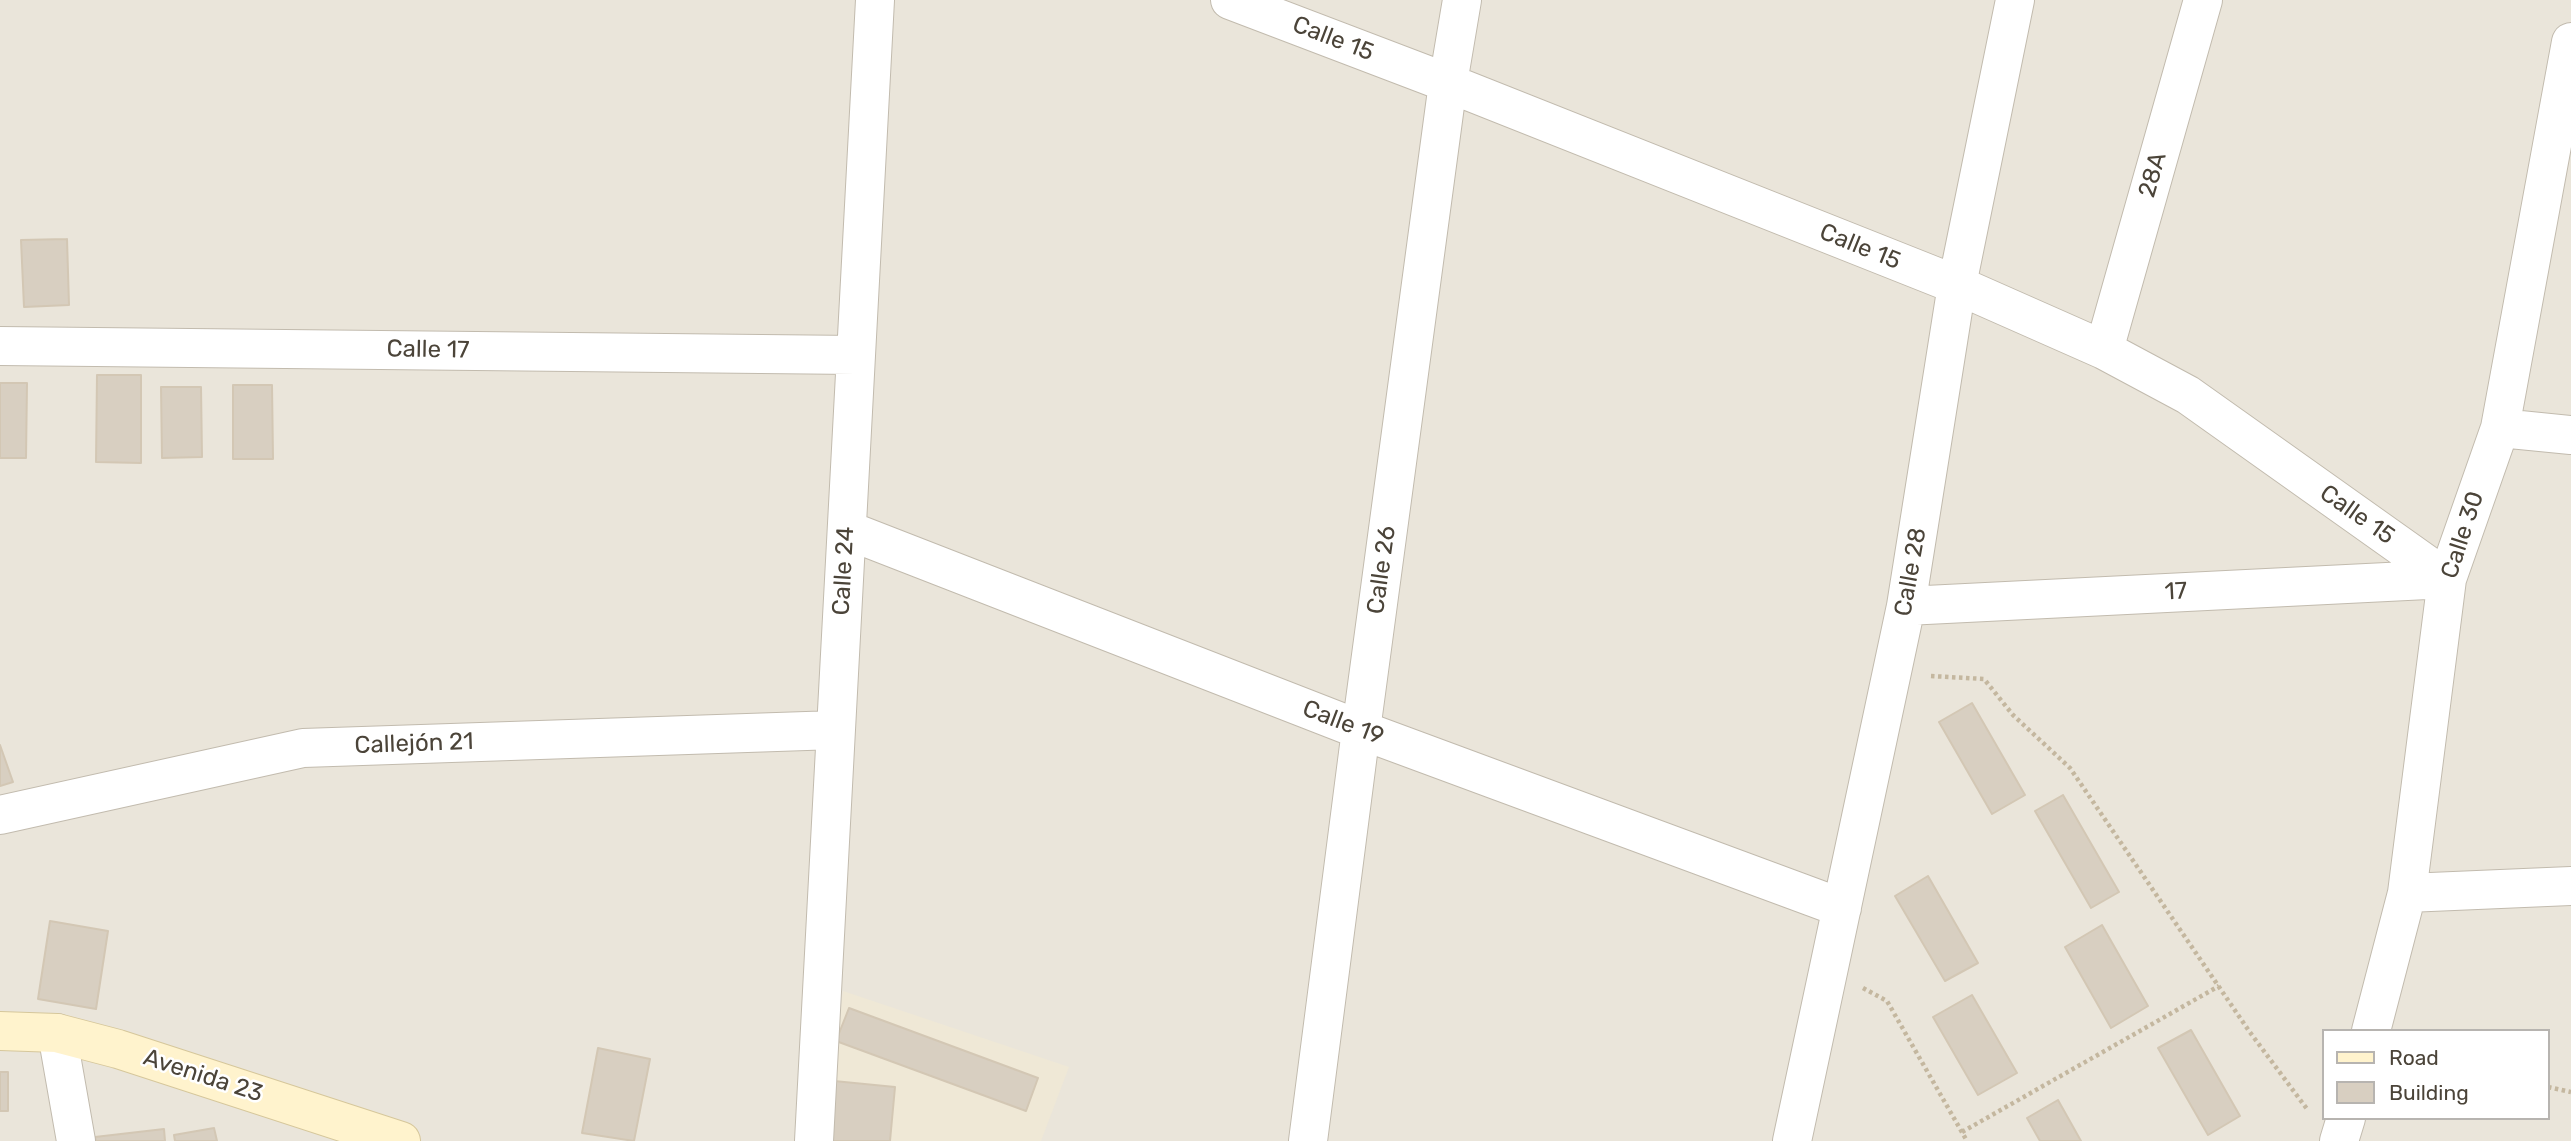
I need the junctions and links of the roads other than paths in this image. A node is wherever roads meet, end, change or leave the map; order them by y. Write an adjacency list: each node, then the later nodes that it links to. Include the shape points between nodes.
1 (875, 0): 11 (street, Calle 24)
2 (1462, 0): 7 (street, Calle 26)
3 (2015, 0): 8 (street, Calle 28)
4 (2203, 0): 10 (street, 28A)
5 (1239, 2): 7 (street, Calle 15)
6 (2571, 42): 12 (street, Calle 30)
7 (1448, 83): 8 (street, Calle 15); 18 (street, Calle 26)
8 (1957, 285): 10 (street, Calle 15); 16 (street, Calle 28)
9 (0, 346): 11 (street, Calle 17)
10 (2104, 350): 15 (street, Calle 15, via 2188,395)
11 (856, 355): 14 (street, Calle 24)
12 (2500, 428): 13 (street); 15 (street, Calle 30)
13 (2571, 435)
14 (847, 530): 17 (street, Calle 24); 18 (street, Calle 19)
15 (2447, 579): 16 (street, 17); 21 (street, Calle 30)
16 (1906, 606): 22 (street, Calle 28)
17 (836, 730): 19 (street, Callejón 21, via 303,748); 28 (street, Calle 24)
18 (1361, 730): 22 (street, Calle 19); 29 (street, Calle 26)
19 (0, 816)
20 (2571, 886): 21 (street)
21 (2407, 893): 23 (street, Calle 30)
22 (1842, 908): 30 (street, Calle 28)
23 (2372, 1029)
24 (0, 1031): 25 (main road, Avenida 23)
25 (57, 1033): 26 (street); 27 (main road, Avenida 23)
26 (76, 1141)
27 (401, 1141)
28 (814, 1141)
29 (1308, 1141)
30 (1793, 1141)

